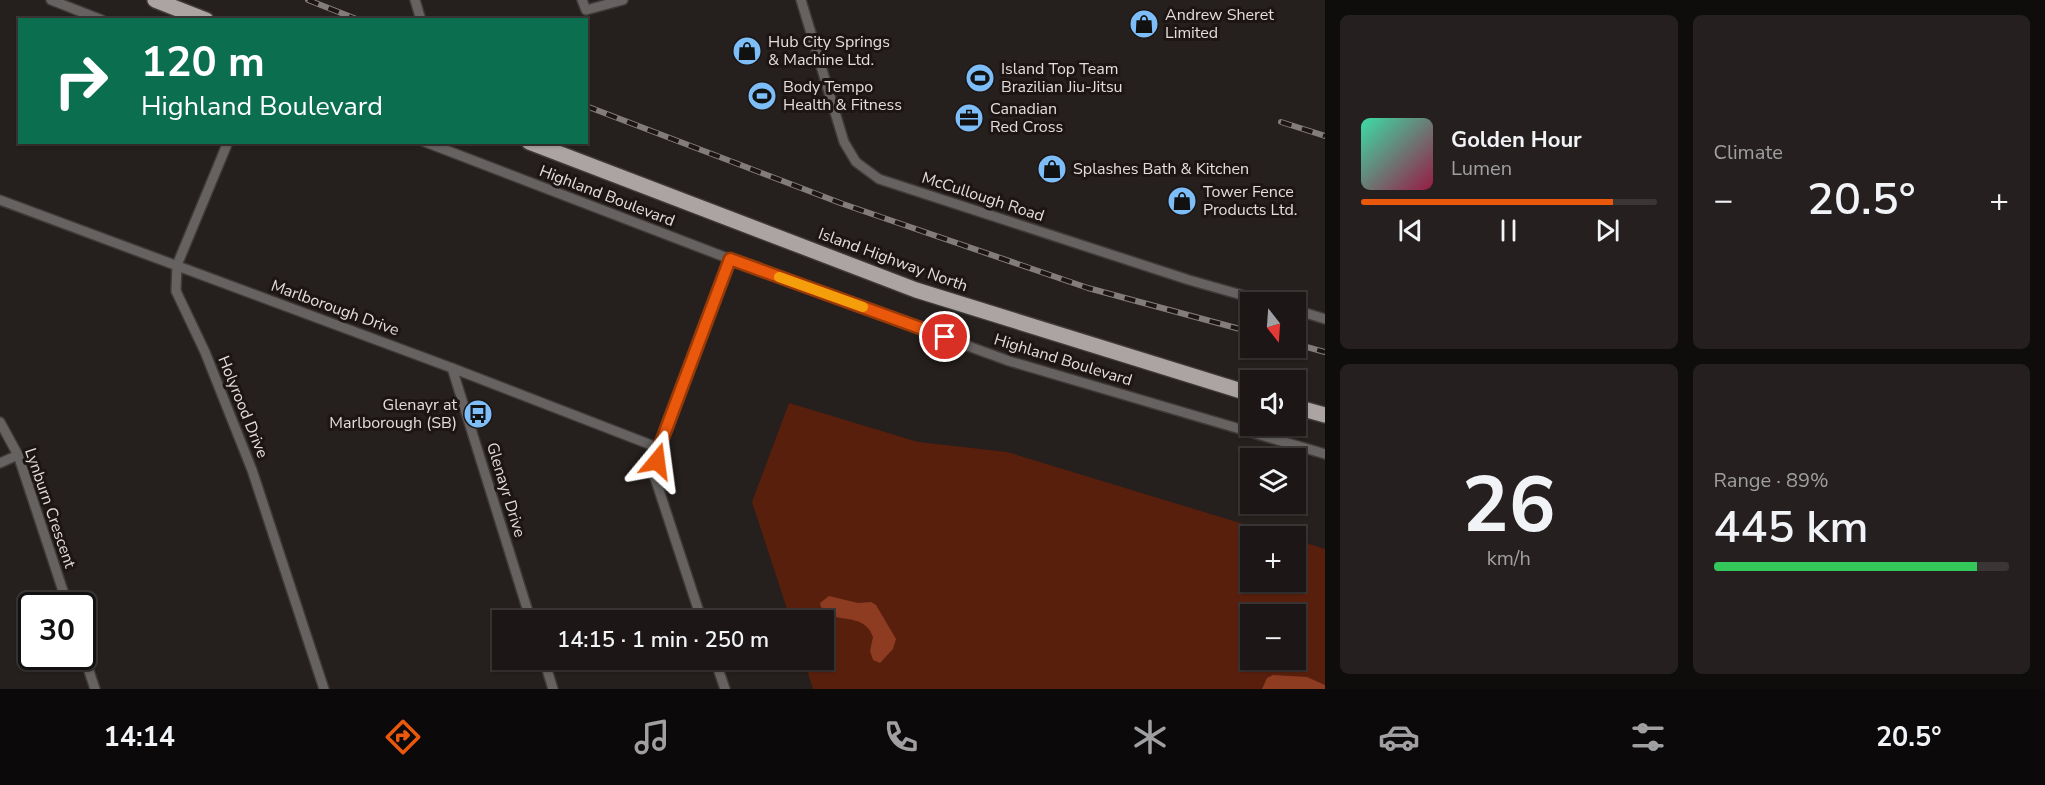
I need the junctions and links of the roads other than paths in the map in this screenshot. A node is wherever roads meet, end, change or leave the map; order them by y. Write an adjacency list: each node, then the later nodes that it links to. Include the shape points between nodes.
1 (51, 0): 7 (street)
2 (155, 0): 8 (main road)
3 (415, 0): 9 (street)
4 (582, 0): 5 (street, via 586,10)
5 (623, 0)
6 (801, 0): 16 (street, McCullough Road, via 844,142 856,162 879,179)
7 (97, 18)
8 (201, 18)
9 (420, 18)
10 (227, 144): 15 (street, Holyrood Drive)
11 (430, 144): 14 (street, Highland Boulevard)
12 (534, 144): 20 (main road, Island Highway North, via 916,290)
13 (0, 200): 15 (street, Marlborough Drive)
14 (730, 259): 24 (street); 25 (street, Highland Boulevard, via 1010,361)
15 (177, 265): 19 (street, Marlborough Drive); 35 (street, Holyrood Drive, via 176,291 206,352 252,470)
16 (1240, 294)
17 (1306, 313): 18 (street)
18 (1325, 319)
19 (452, 368): 24 (street, Marlborough Drive); 29 (street, Glenayr Drive)
20 (1240, 391)
21 (1306, 410): 22 (main road)
22 (1325, 415)
23 (0, 422): 26 (street, Lynburn Crescent)
24 (659, 448): 30 (street, via 654,475)
25 (1325, 454)
26 (18, 455): 27 (street); 28 (street, Lynburn Crescent)
27 (0, 462)
28 (63, 592)
29 (528, 610)
30 (698, 610)
31 (89, 670): 34 (street)
32 (547, 670): 36 (street)
33 (718, 670): 37 (street)
34 (95, 689)
35 (324, 689)
36 (553, 689)
37 (725, 689)

